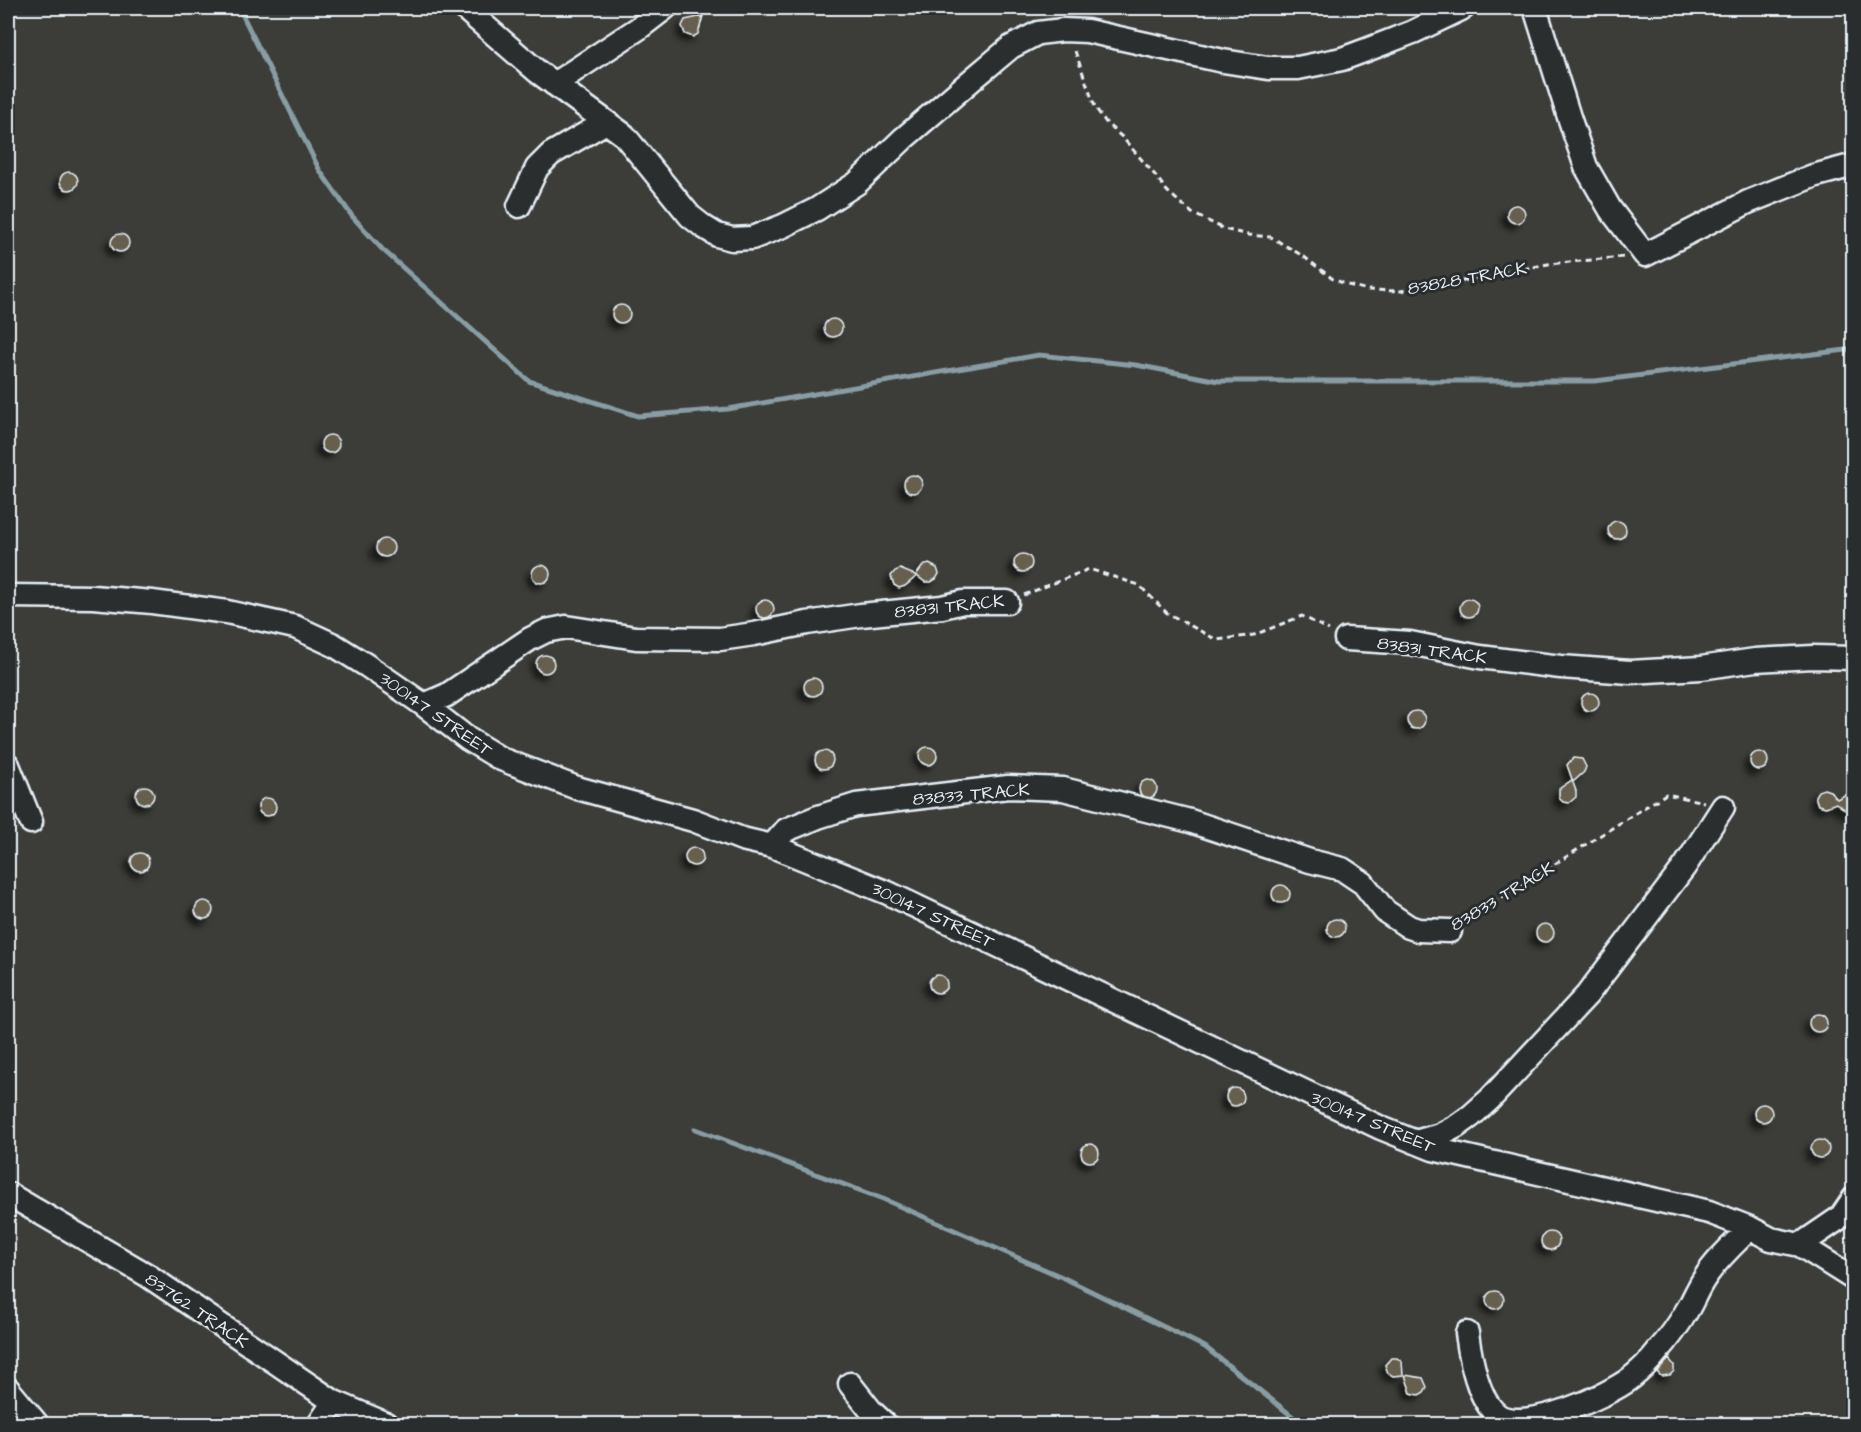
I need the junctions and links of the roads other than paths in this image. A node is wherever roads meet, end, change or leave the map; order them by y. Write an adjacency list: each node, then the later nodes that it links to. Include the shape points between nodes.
1 (464, 8): 5 (street)
2 (665, 8): 5 (street)
3 (1463, 8): 6 (street, via 1342,59 1298,68 1223,61 1088,31 1038,33 1011,47 857,183 817,209 752,238 732,239 704,228 624,135)
4 (1535, 8): 7 (street, via 1586,166 1610,209 1645,255 1748,202)
5 (554, 84): 6 (street)
6 (606, 122): 8 (street, via 551,154 537,168)
7 (1854, 165)
8 (519, 206)
9 (8, 596): 13 (street, 300147 STREET, via 152,602 227,612 294,627 334,645)
10 (1007, 602): 13 (street, 83831 TRACK, via 963,602 861,615 720,639 636,638 566,627 530,639 447,695)
11 (1346, 639): 12 (street, 83831 TRACK, via 1410,643 1480,657 1630,672 1813,657)
12 (1854, 658)
13 (424, 705): 17 (street, 300147 STREET, via 501,759 577,788)
14 (8, 765): 16 (street)
15 (1723, 807): 19 (street, via 1685,866 1587,995 1471,1116 1440,1135)
16 (31, 822)
17 (772, 846): 18 (street, 83833 TRACK, via 786,831 856,805 1008,787 1063,789 1190,821 1342,870 1364,883 1385,911 1409,927); 19 (street, 300147 STREET, via 888,892 1325,1103)
18 (1450, 931)
19 (1415, 1142): 22 (street, 300147 STREET, via 1709,1212)
20 (8, 1194): 28 (street, 83762 TRACK, via 147,1275)
21 (1854, 1198): 23 (street, via 1841,1217)
22 (1750, 1228): 23 (street, 300147 STREET, via 1770,1239); 25 (street, via 1704,1279 1657,1353 1630,1378 1569,1409 1519,1421 1498,1415 1472,1367)
23 (1800, 1245): 24 (street, 300147 STREET)
24 (1854, 1280)
25 (1467, 1333)
26 (850, 1384): 32 (street)
27 (8, 1389): 29 (street)
28 (334, 1402): 30 (street); 31 (street, 83762 TRACK)
29 (37, 1425)
30 (319, 1425)
31 (386, 1425)
32 (885, 1425)

